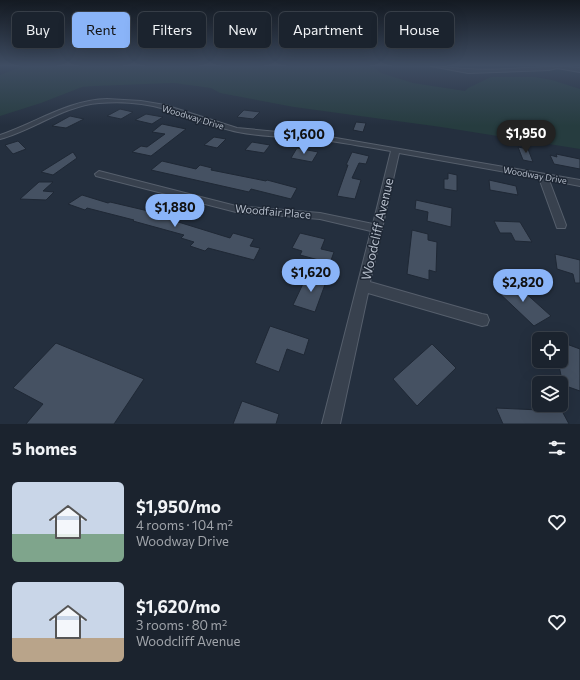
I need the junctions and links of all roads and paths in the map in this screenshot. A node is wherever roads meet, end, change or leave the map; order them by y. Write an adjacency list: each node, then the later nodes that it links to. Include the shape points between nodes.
1 (0, 137): 2 (street, Woodway Drive, via 69,108 97,101 128,101 165,108 237,130 328,139)
2 (395, 151): 4 (street, Woodway Drive); 7 (street, Woodcliff Avenue)
3 (99, 174): 7 (street, Woodfair Place, via 236,209 320,216)
4 (543, 176): 5 (street, Woodway Drive); 6 (street)
5 (580, 183)
6 (561, 225)
7 (377, 229): 8 (street, Woodcliff Avenue)
8 (364, 286): 9 (street); 10 (street, Woodcliff Avenue)
9 (482, 320)
10 (331, 424)

